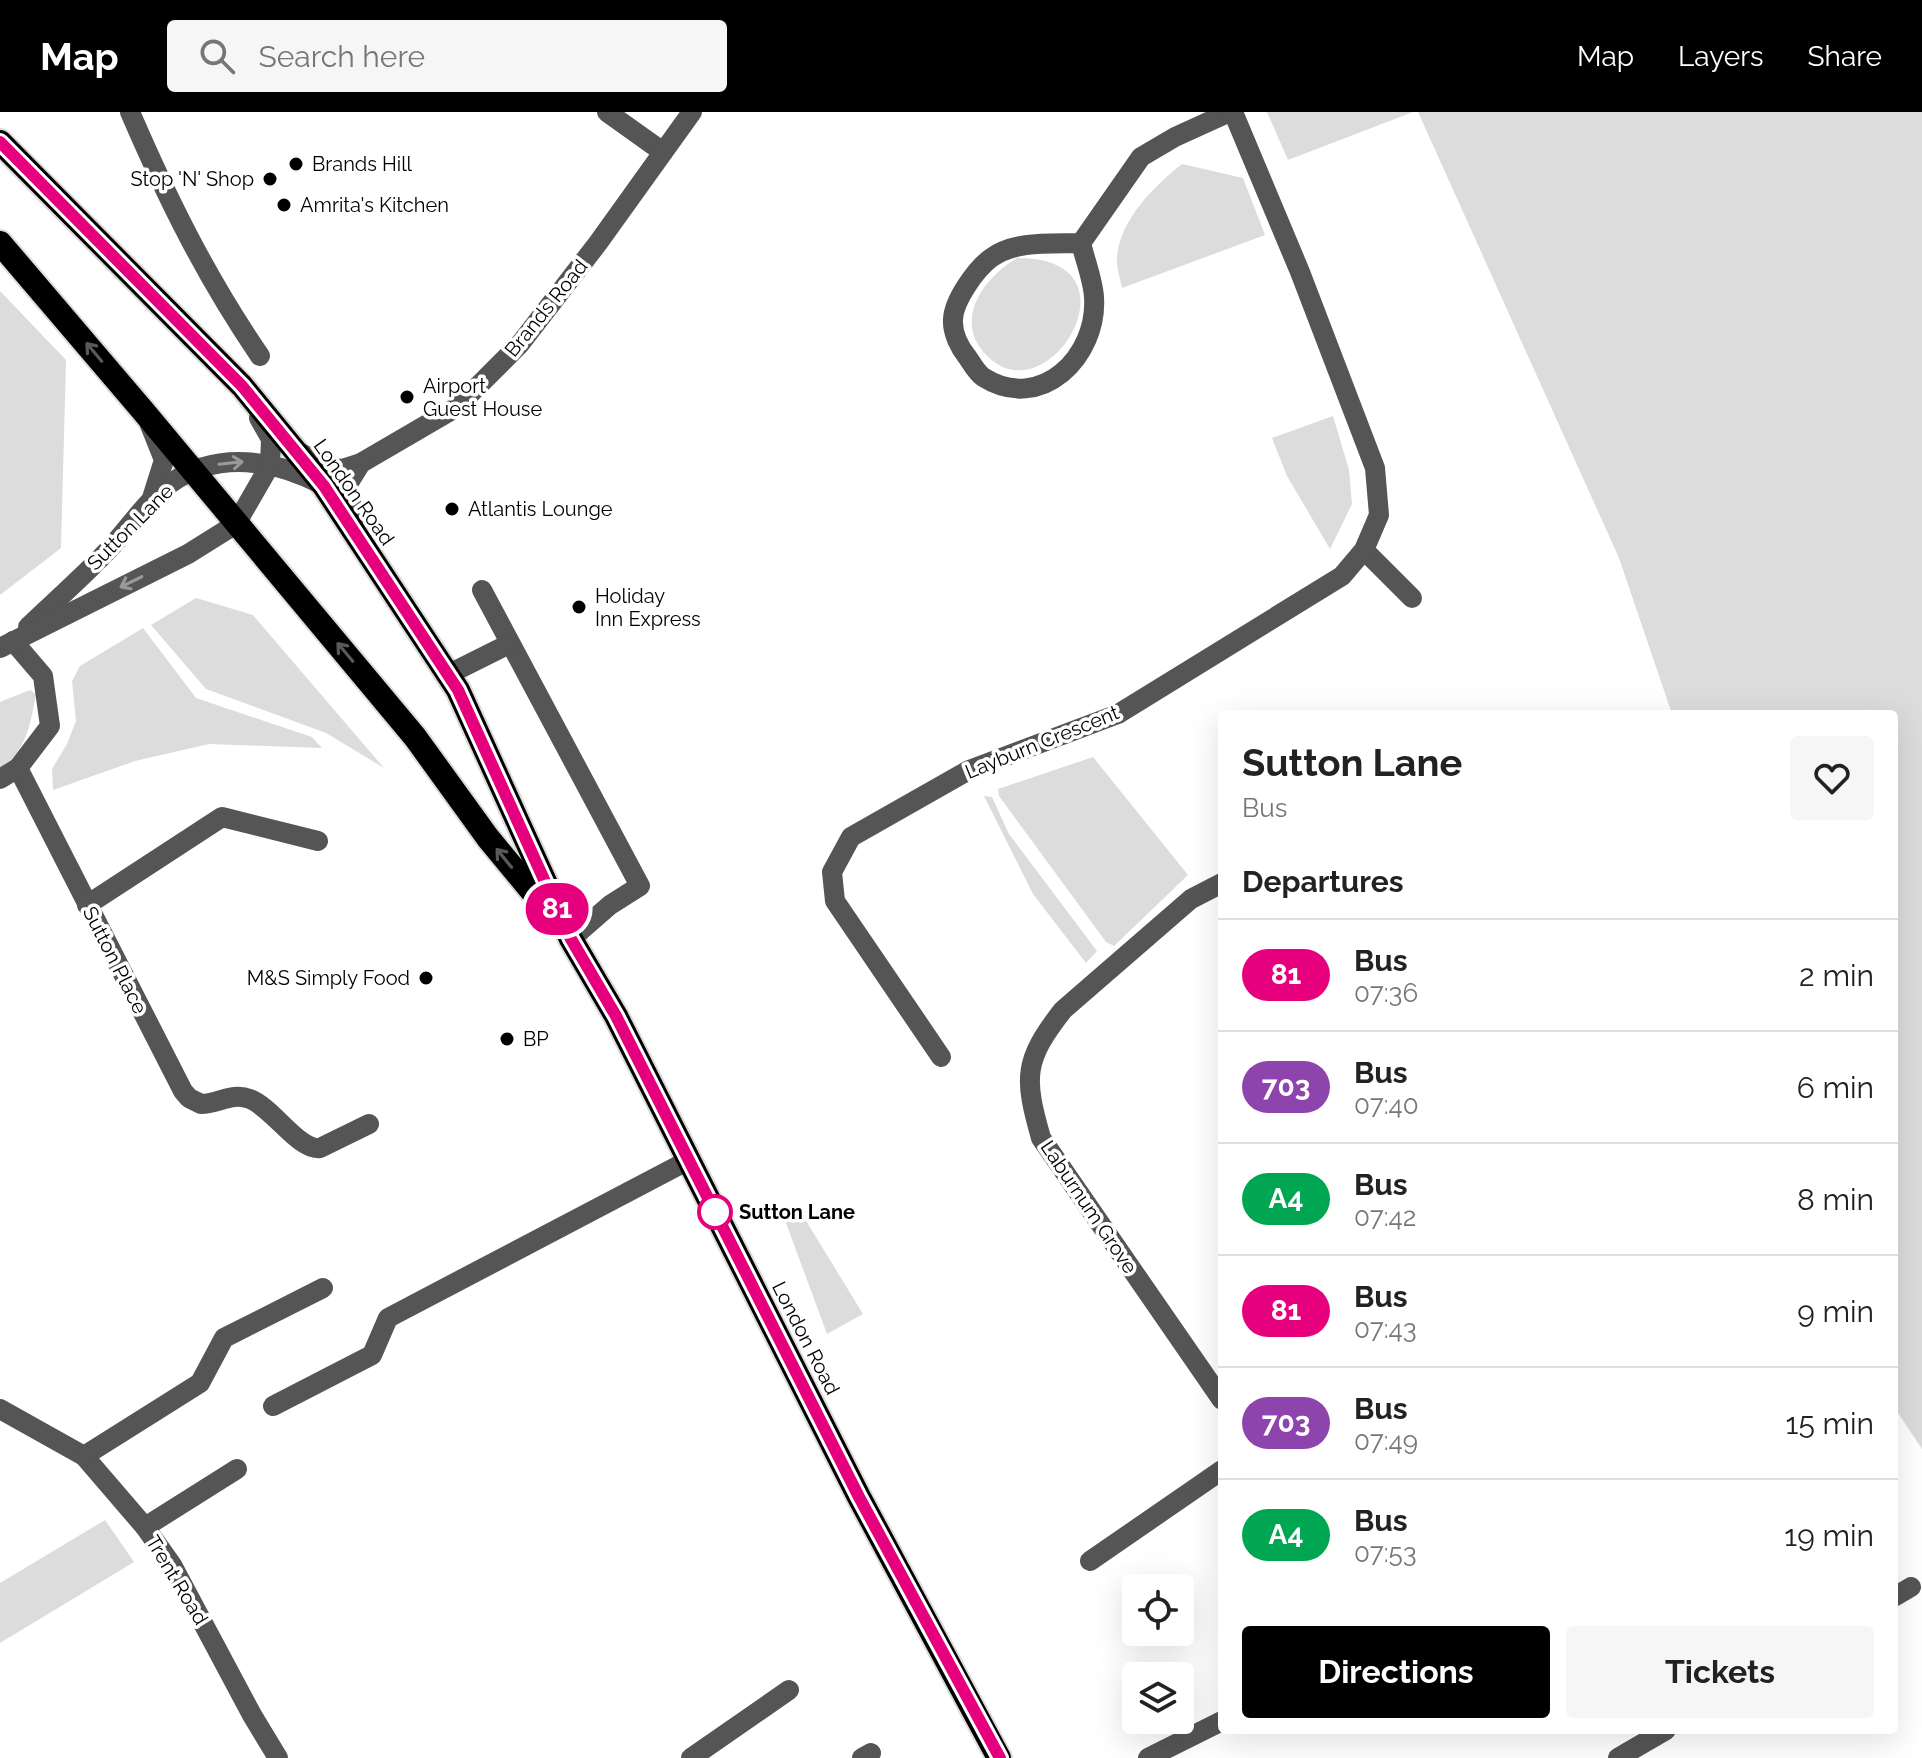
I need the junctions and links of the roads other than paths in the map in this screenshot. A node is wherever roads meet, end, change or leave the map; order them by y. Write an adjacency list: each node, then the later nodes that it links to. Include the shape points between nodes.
1 (130, 112): 9 (street, via 195,252)
2 (607, 112): 6 (street)
3 (692, 112): 6 (street, Brands Road)
4 (1231, 112): 8 (street, via 1141,157); 22 (street, Layburn Crescent, via 1375,468 1379,515)
5 (0, 142): 10 (highway, London Road)
6 (663, 152): 13 (street, Brands Road, via 520,344 457,407)
7 (0, 243): 11 (highway, London Road, one-way to 7)
8 (1081, 243): 8 (street, via 1029,244 992,257 967,283 953,319 959,346 981,376 1024,388 1046,385 1073,364 1089,337 1094,297)
9 (260, 356)
10 (242, 386): 12 (highway, London Road); 14 (street, via 271,439)
11 (144, 412): 15 (highway, London Road); 17 (street, via 164,460)
12 (294, 449): 13 (street, via 325,466 342,469); 16 (highway, London Road)
13 (361, 463): 19 (street, via 348,484)
14 (270, 465): 15 (street, Sutton Lane, one-way to 14, via 241,461); 16 (street, Sutton Lane); 18 (street, Sutton Lane)
15 (193, 472): 17 (street, Sutton Lane); 18 (highway, London Road)
16 (324, 486): 19 (highway, London Road)
17 (151, 501): 25 (street, Sutton Lane, via 111,548)
18 (236, 524): 20 (street, Sutton Lane); 21 (highway, London Road)
19 (356, 533): 27 (highway, London Road)
20 (200, 547): 21 (street, via 223,540); 25 (street, Sutton Lane, one-way to 25)
21 (258, 550): 32 (highway, London Road, one-way to 21, via 415,737)
22 (1364, 550): 24 (street); 33 (street, Layburn Crescent, via 1342,576 1118,714 969,770 851,837 832,872 835,901)
23 (482, 590): 26 (street)
24 (1412, 598)
25 (7, 644): 28 (street, Sutton Place, via 43,676 50,726)
26 (509, 644): 27 (street); 32 (street, via 640,886)
27 (449, 674): 32 (highway, London Road)
28 (9, 774): 31 (street, Sutton Place)
29 (318, 841): 31 (street, via 222,817)
30 (1218, 885): 37 (street, Laburnum Grove, via 1191,899 1063,1010 1047,1030 1029,1075 1041,1138)
31 (87, 905): 34 (street, Sutton Place, via 189,1098 201,1104 227,1097 249,1099 313,1149)
32 (571, 939): 35 (highway, London Road)
33 (941, 1057)
34 (369, 1124)
35 (689, 1160): 38 (street, via 388,1318 372,1355); 50 (highway, London Road, via 859,1497)
36 (323, 1288): 40 (street, via 224,1338 200,1383)
37 (1218, 1394)
38 (273, 1406)
39 (0, 1409): 40 (street, Trent Road)
40 (84, 1456): 43 (street, Trent Road)
41 (237, 1469): 43 (street)
42 (1218, 1473): 44 (street)
43 (145, 1527): 48 (street, Trent Road, via 172,1565)
44 (1090, 1561)
45 (789, 1690): 49 (street)
46 (1218, 1723): 51 (street)
47 (1659, 1734): 52 (street)
48 (278, 1758)
49 (691, 1758)
50 (999, 1758)
51 (1148, 1758)
52 (1618, 1758)

